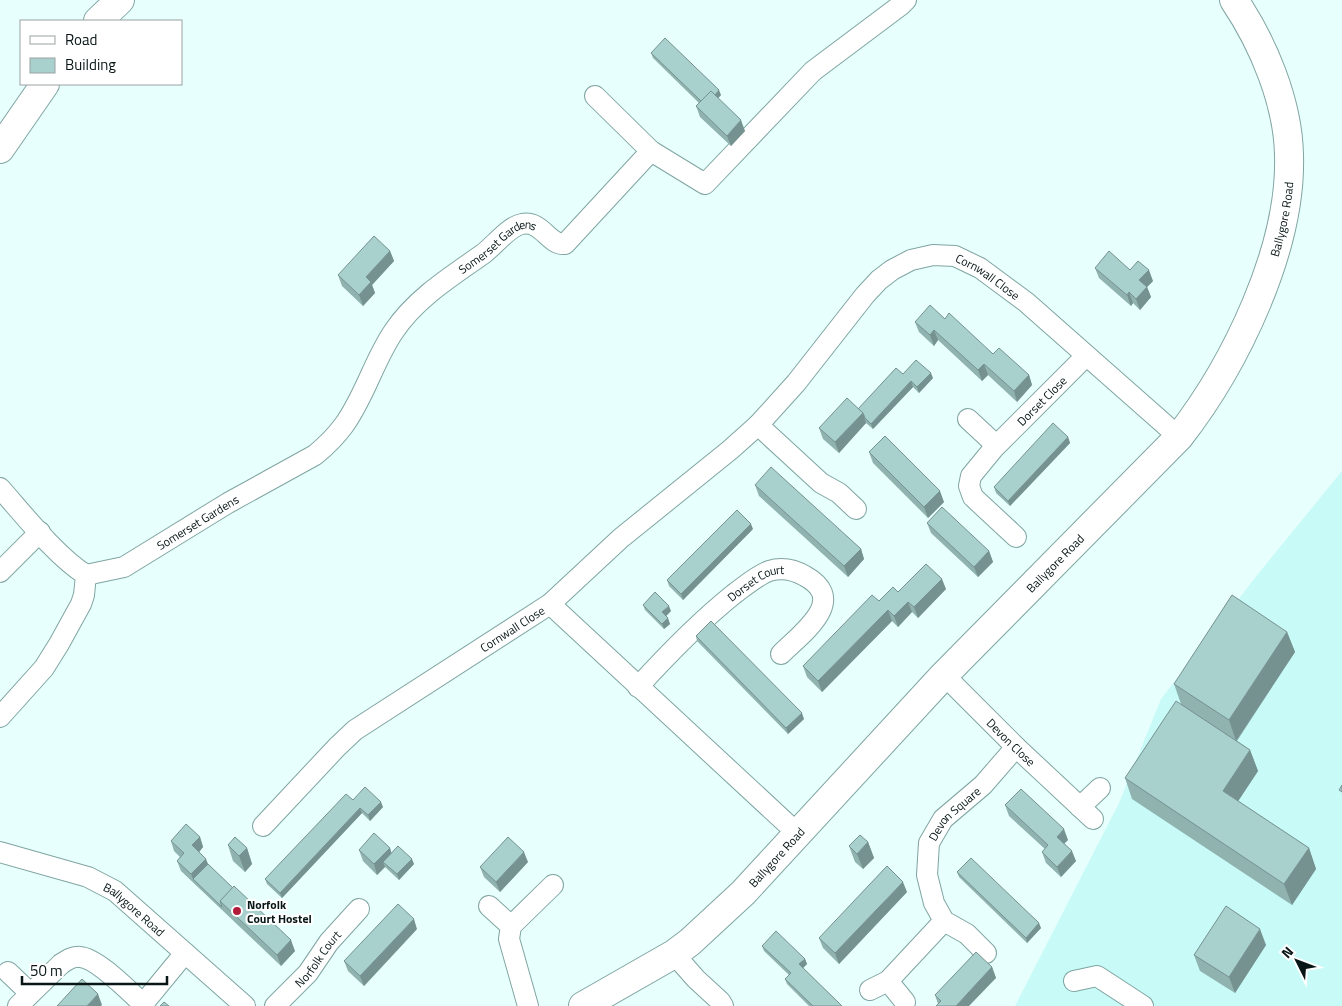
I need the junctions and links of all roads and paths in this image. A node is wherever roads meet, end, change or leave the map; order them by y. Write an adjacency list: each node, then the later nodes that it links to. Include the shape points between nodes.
1 (120, 0): 4 (street)
2 (906, 0): 8 (street, via 813,71 705,184)
3 (1234, 0): 12 (street, Ballygore Road, via 1254,32 1274,81 1287,135 1290,158 1288,183 1277,242 1259,295 1214,388)
4 (99, 20)
5 (44, 85): 7 (street)
6 (595, 96): 8 (street)
7 (0, 149)
8 (652, 150): 19 (street, Somerset Gardens, via 565,244 557,243 534,225 518,225 420,301 395,329 380,353 344,424 315,455 124,566)
9 (1086, 356): 11 (street, Cornwall Close, via 1026,302 980,268 955,256 933,255 911,260 879,280); 12 (street, Cornwall Close); 13 (street, Dorset Close)
10 (968, 419): 13 (street)
11 (758, 425): 15 (street); 20 (street, Cornwall Close, via 621,538)
12 (1179, 438): 22 (street, Ballygore Road)
13 (996, 445): 17 (street, Dorset Close, via 971,476 969,486 973,497)
14 (0, 488): 16 (street)
15 (856, 509)
16 (40, 532): 18 (street); 19 (street)
17 (1016, 537)
18 (0, 572)
19 (86, 575): 24 (street, via 81,604 59,644 44,668)
20 (550, 604): 23 (street); 27 (street, Cornwall Close, via 355,730)
21 (781, 654): 23 (street, Dorset Court, via 812,623 824,599 821,590 809,578 783,568 760,575 724,602)
22 (944, 675): 25 (street, Devon Close); 28 (street, Ballygore Road)
23 (638, 686): 28 (street)
24 (0, 717)
25 (1016, 747): 26 (street, Devon Close, via 1087,813); 33 (street, Devon Square, via 983,785 943,820 929,843 927,875 934,903)
26 (1100, 788)
27 (263, 826)
28 (798, 834): 37 (street, Ballygore Road, via 744,893)
29 (0, 852): 35 (street, Ballygore Road, via 88,877 109,887)
30 (553, 885): 34 (street)
31 (489, 906): 34 (street)
32 (359, 909): 46 (street, Norfolk Court, via 329,942 308,973)
33 (944, 921): 36 (street, via 967,934); 39 (street)
34 (511, 926): 47 (street, via 509,939)
35 (185, 953): 44 (street); 45 (street, Ballygore Road)
36 (986, 953)
37 (674, 954): 48 (street, Ballygore Road); 49 (street)
38 (8, 972): 42 (street)
39 (888, 981): 41 (street); 43 (street)
40 (1074, 981): 50 (street, via 1097,976)
41 (870, 990)
42 (24, 1000): 44 (street, via 62,964 80,957 94,962)
43 (906, 1002)
44 (142, 1005)
45 (246, 1006)
46 (275, 1006)
47 (528, 1006)
48 (583, 1006)
49 (723, 1006)
50 (1143, 1006)

